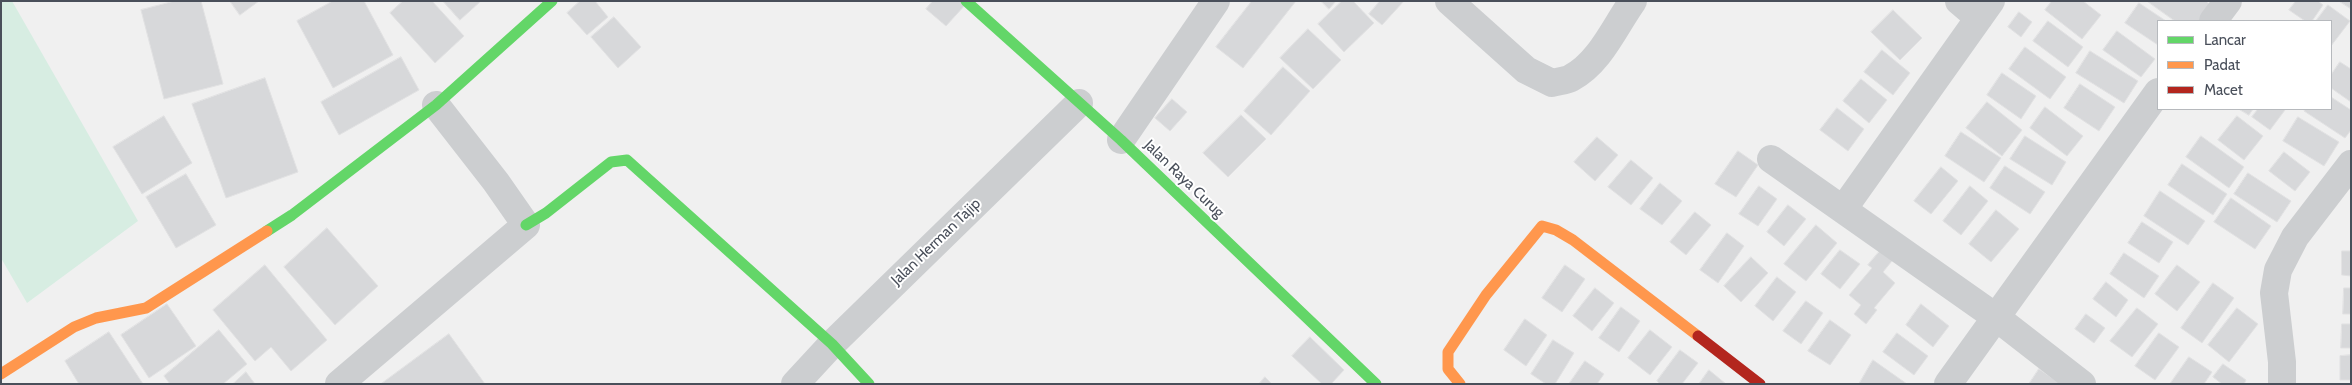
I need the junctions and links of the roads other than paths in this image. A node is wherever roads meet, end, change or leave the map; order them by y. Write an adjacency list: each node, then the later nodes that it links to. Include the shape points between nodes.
1 (552, 1): 11 (street)
2 (966, 1): 10 (street, Jalan Raya Curug)
3 (1216, 1): 12 (street)
4 (1449, 1): 5 (street, via 1526,70 1552,83 1571,78 1589,63)
5 (1632, 1)
6 (2228, 1): 8 (street)
7 (1976, 7): 15 (street)
8 (2214, 20)
9 (2157, 93): 17 (street)
10 (1080, 103): 12 (street, Jalan Raya Curug); 18 (street, Jalan Herman Tajip)
11 (436, 105): 16 (street); 19 (street, via 292,215 146,308 74,326)
12 (1121, 140): 23 (street, Jalan Raya Curug)
13 (1771, 159): 15 (street)
14 (2351, 164): 28 (street, via 2295,237 2278,270 2274,293)
15 (1844, 208): 17 (street)
16 (526, 225): 18 (street, via 611,162 627,160); 20 (street)
17 (1997, 318): 26 (street); 27 (street)
18 (832, 344): 21 (street, Jalan Herman Tajip); 22 (street)
19 (1, 374)
20 (339, 384)
21 (795, 384)
22 (869, 384)
23 (1376, 384)
24 (1460, 384): 25 (street, via 1448,369 1448,352 1486,294 1542,226 1574,240)
25 (1760, 384)
26 (1948, 384)
27 (2082, 384)
28 (2282, 384)

